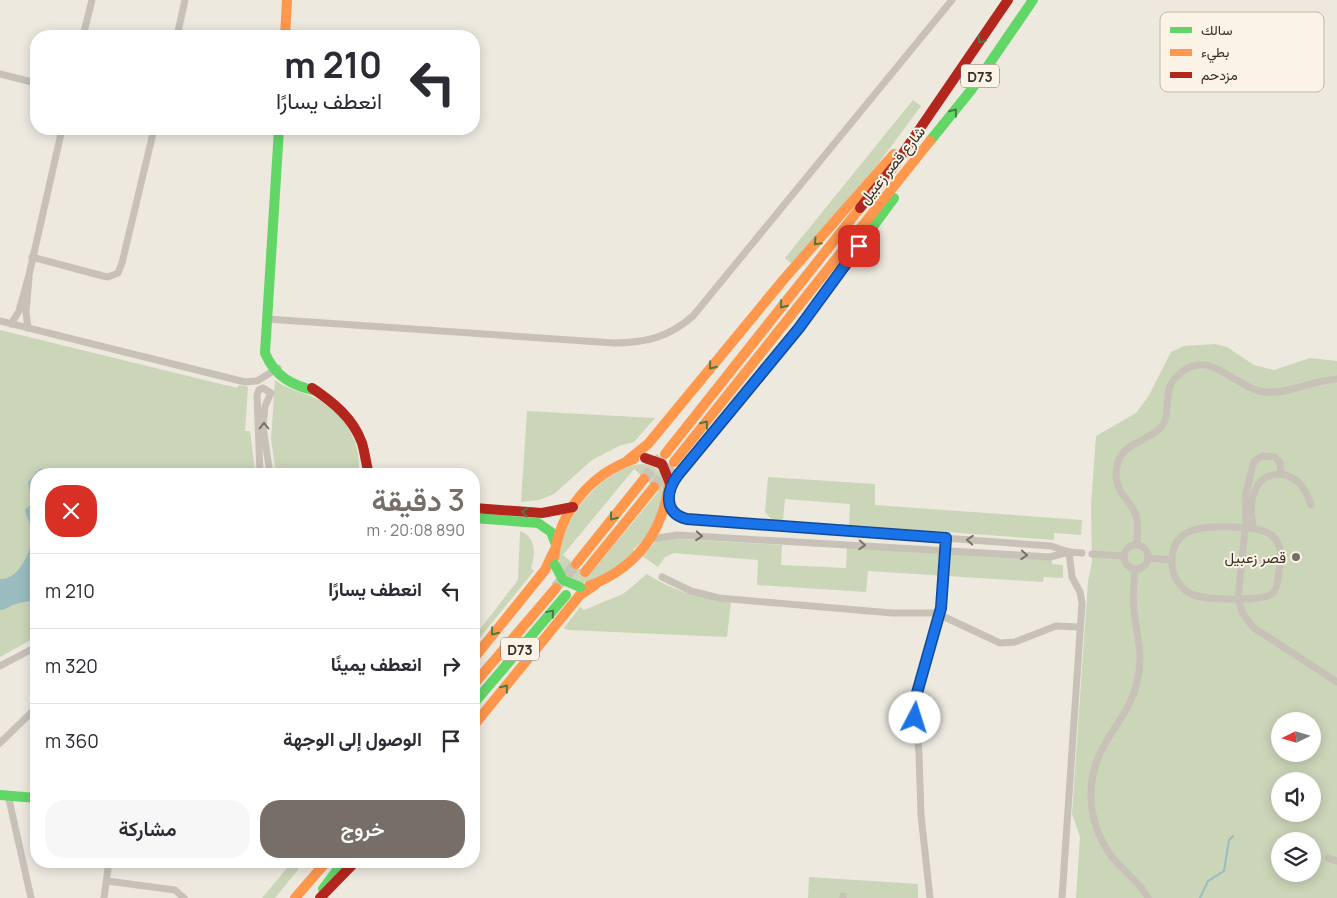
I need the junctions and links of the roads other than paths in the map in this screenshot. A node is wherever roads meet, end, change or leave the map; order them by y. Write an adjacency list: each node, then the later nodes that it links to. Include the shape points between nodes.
1 (92, 0): 7 (street)
2 (185, 0): 8 (street)
3 (287, 0): 9 (main road)
4 (952, 0): 21 (street, via 693,316 667,335 636,343 614,343)
5 (1008, 0): 15 (main road, شارع قصر زعبيل / D73, one-way to 15)
6 (1033, 0): 16 (main road, شارع قصر زعبيل / D73, one-way to 6, via 972,89)
7 (84, 30)
8 (178, 30)
9 (285, 30)
10 (0, 75): 11 (street)
11 (30, 82)
12 (61, 135): 17 (street)
13 (153, 135): 17 (street, via 118,273 108,277)
14 (279, 135): 21 (main road)
15 (909, 142): 25 (main road, شارع قصر زعبيل / D73, one-way to 25, via 895,165); 26 (main road, one-way to 26, via 893,155 810,249 648,444)
16 (924, 150): 28 (main road, شارع قصر زعبيل / D73, one-way to 16); 38 (main road, via 914,171 799,328)
17 (32, 257): 18 (street)
18 (29, 275): 20 (street); 22 (street)
19 (0, 322): 20 (street)
20 (12, 324): 22 (street)
21 (267, 324): 23 (main road, via 265,353)
22 (28, 328): 23 (street, via 245,382 257,381)
23 (276, 369): 27 (main road, via 287,382 317,391 334,402 350,420 362,443)
24 (1337, 379): 46 (street, via 1268,392 1251,388 1210,366 1194,366 1178,375 1168,391 1162,426 1129,446 1117,465 1118,489 1136,517)
25 (664, 454)
26 (628, 460): 38 (main road, bridge, via 645,458 662,464); 40 (main road, via 600,477)
27 (366, 462): 31 (main road); 32 (main road)
28 (674, 462)
29 (260, 468): 30 (street, one-way to 29, via 264,427 265,406 271,393 263,388 257,395)
30 (269, 468)
31 (365, 468)
32 (368, 468)
33 (1281, 474): 35 (street, via 1277,459 1263,456 1254,461); 36 (street); 39 (street, via 1300,483)
34 (644, 479): 56 (main road, one-way to 56)
35 (1249, 480): 36 (street); 43 (street, via 1245,497)
36 (1260, 480): 43 (street, via 1252,500)
37 (654, 487): 59 (main road)
38 (669, 489): 44 (street, via 673,512 687,519); 45 (main road, via 661,523)
39 (1311, 505)
40 (573, 507): 41 (main road, one-way to 41, via 542,513); 47 (main road)
41 (480, 508)
42 (480, 518): 47 (main road, via 538,523 551,532)
43 (1249, 528): 52 (street, via 1270,534); 55 (street, via 1208,526 1194,529 1178,542); 64 (street)
44 (946, 538): 48 (street); 49 (street, one-way to 44, via 1051,546)
45 (651, 539): 48 (street, one-way to 48, via 677,535); 61 (main road, via 628,565)
46 (1137, 545): 53 (street, via 1128,548); 54 (street, via 1145,549)
47 (555, 548): 61 (main road, bridge, via 555,565 565,583 580,588); 68 (main road, one-way to 68, via 545,570)
48 (946, 550): 49 (street, one-way to 49, via 1050,557); 65 (street)
49 (1069, 552): 50 (street); 66 (street, via 1072,577 1082,599)
50 (1082, 553)
51 (1092, 554): 53 (street)
52 (1281, 555)
53 (1124, 556): 57 (street, via 1127,565)
54 (1148, 558): 55 (street); 57 (street, via 1144,566)
55 (1172, 560): 64 (street, via 1178,582 1191,594 1204,598)
56 (576, 564)
57 (1135, 569): 96 (street, via 1133,602 1140,642 1139,674 1131,702 1098,757 1090,800 1096,828 1106,850)
58 (1279, 571): 64 (street, via 1271,594 1262,598)
59 (585, 572)
60 (662, 577): 65 (street, via 691,591 719,598)
61 (595, 585): 74 (main road, one-way to 61, via 580,595)
62 (556, 588): 70 (main road, D73)
63 (566, 595): 72 (main road, D73, one-way to 63)
64 (1238, 598): 71 (street, via 1243,614 1254,628)
65 (940, 614): 66 (street, via 1005,643 1050,628); 94 (street, via 915,710 920,815)
66 (1080, 627): 95 (street)
67 (30, 649): 69 (street)
68 (480, 651)
69 (0, 666)
70 (480, 677)
71 (1337, 682)
72 (480, 696)
73 (30, 714): 75 (street)
74 (480, 718)
75 (0, 743)
76 (4, 795): 77 (main road); 88 (street)
77 (30, 797)
78 (1328, 858): 79 (street)
79 (1337, 861)
80 (109, 868): 85 (street)
81 (314, 868): 87 (main road)
82 (321, 868): 87 (main road)
83 (339, 868): 92 (main road)
84 (349, 868): 93 (main road)
85 (107, 881): 86 (street); 89 (street)
86 (152, 888): 90 (street); 91 (street, via 175,890)
87 (297, 895)
88 (30, 898)
89 (104, 898)
90 (178, 898)
91 (184, 898)
92 (316, 898)
93 (320, 898)
94 (930, 898)
95 (1062, 898)
96 (1148, 898)

